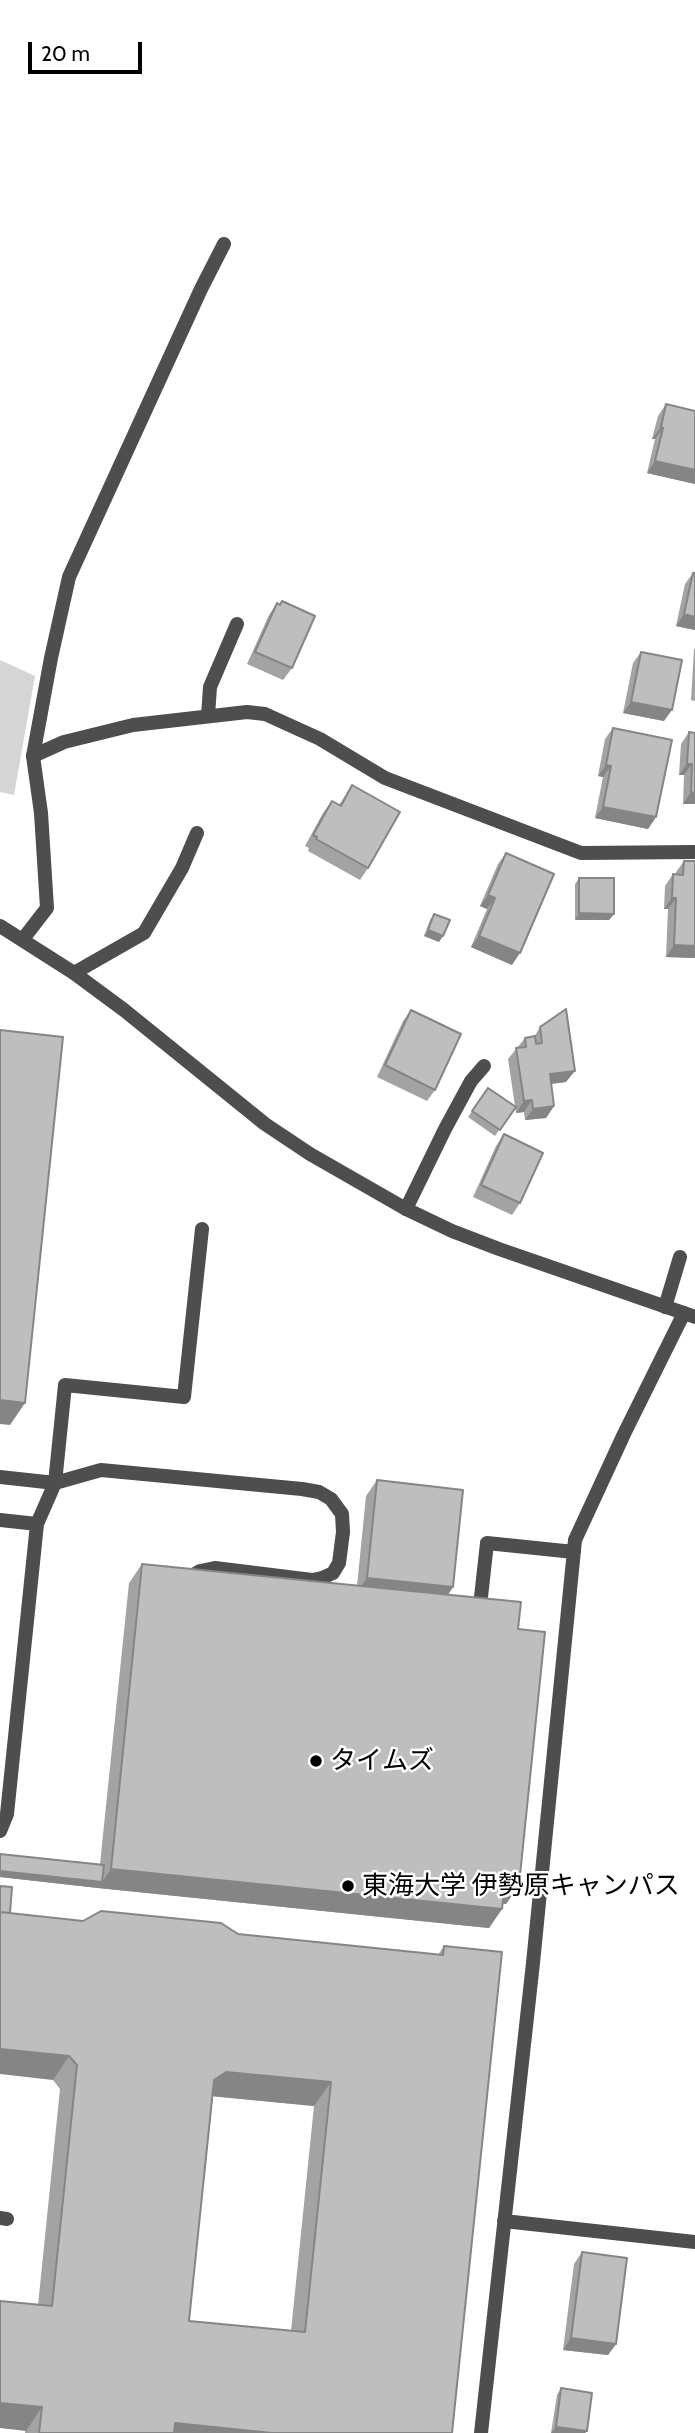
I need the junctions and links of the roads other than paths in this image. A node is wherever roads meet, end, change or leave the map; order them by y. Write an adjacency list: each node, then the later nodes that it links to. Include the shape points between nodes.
1 (224, 244): 4 (street, via 69,577)
2 (237, 624): 3 (street, via 210,687)
3 (208, 716): 4 (street, via 133,725 64,742); 6 (street, via 265,714 320,739 385,778 581,853)
4 (33, 755): 8 (street, via 47,908)
5 (197, 833): 9 (street, via 144,933)
6 (695, 852)
7 (0, 926): 8 (street)
8 (23, 939): 9 (street)
9 (74, 973): 11 (street, via 265,1124)
10 (484, 1066): 11 (street, via 471,1081)
11 (406, 1209): 14 (street, via 499,1249)
12 (202, 1229): 17 (street, via 184,1397 65,1385)
13 (680, 1256): 14 (street)
14 (665, 1307): 15 (street)
15 (689, 1315): 20 (street, via 624,1434 575,1540)
16 (0, 1476): 17 (street)
17 (55, 1483): 19 (street); 21 (street, via 100,1469 302,1489 331,1499 342,1514 340,1563 333,1573 312,1580 215,1568 188,1577)
18 (0, 1520): 19 (street)
19 (37, 1524): 23 (street, via 8,1814)
20 (574, 1552): 22 (street, via 487,1543); 24 (street)
21 (180, 1588)
22 (479, 1618)
23 (0, 1831)
24 (504, 2221): 25 (street); 26 (street)
25 (695, 2242)
26 (481, 2433)

